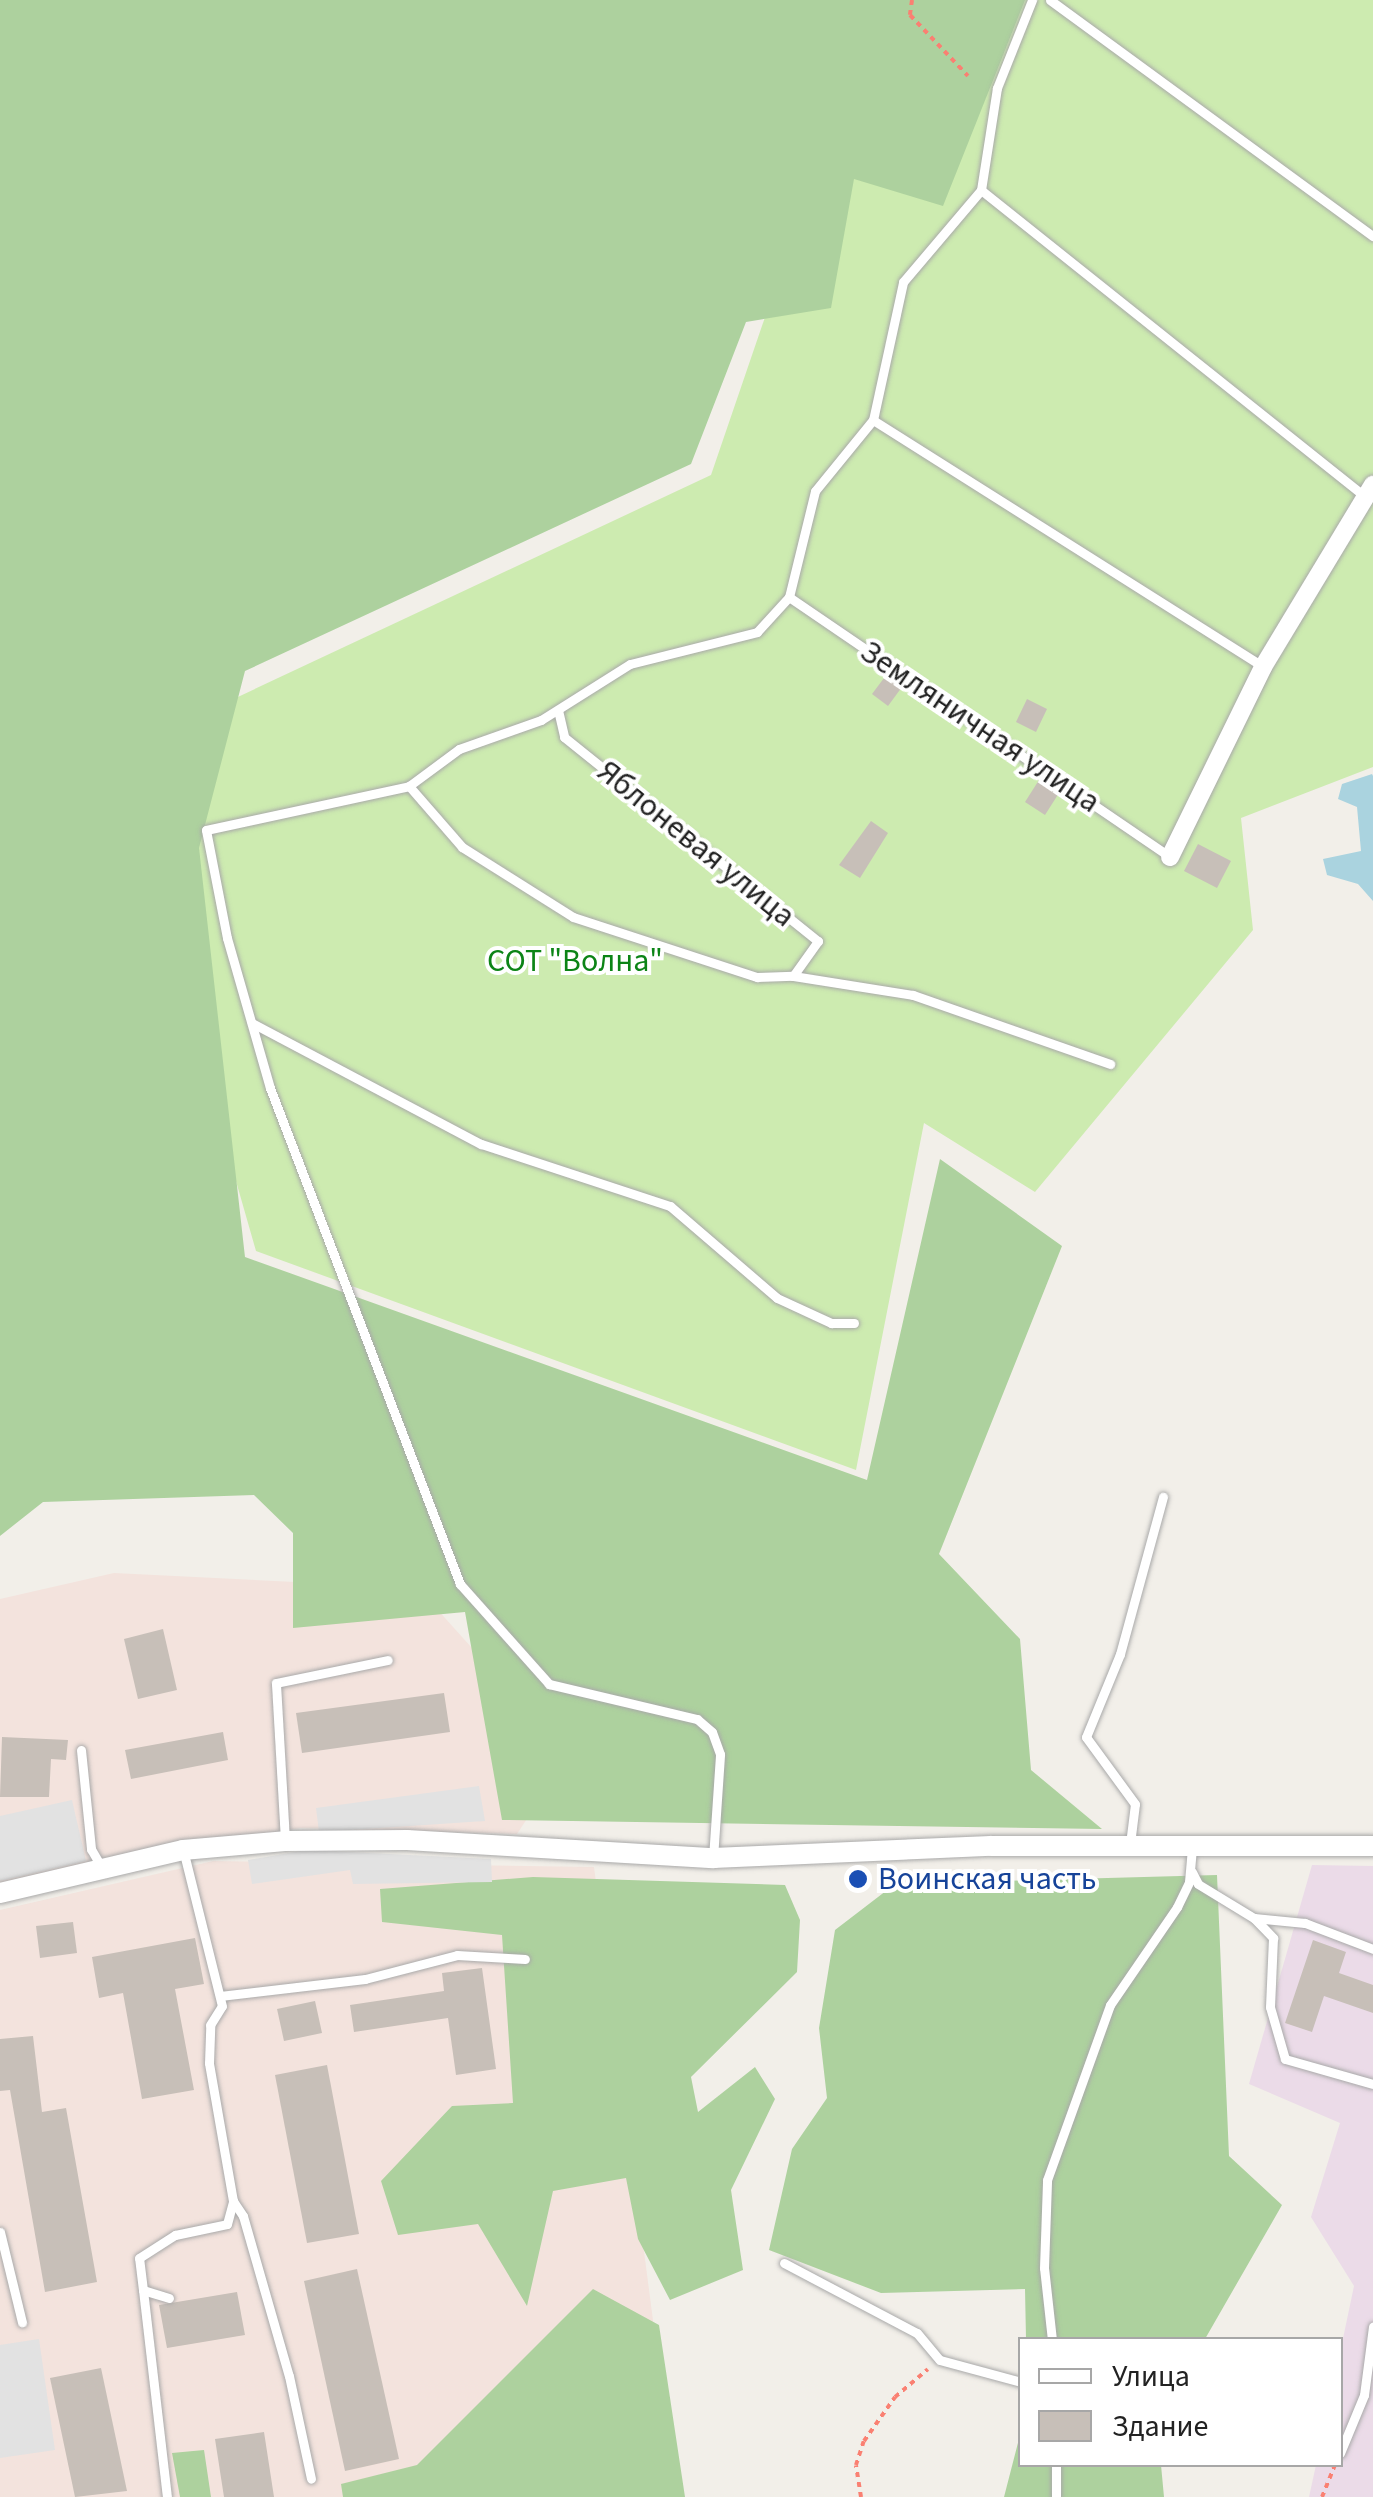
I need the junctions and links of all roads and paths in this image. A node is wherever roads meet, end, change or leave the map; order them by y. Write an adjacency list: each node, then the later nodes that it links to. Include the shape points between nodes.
1 (912, 0): 4 (path, via 910,15)
2 (1032, 0): 5 (lane, via 997,88)
3 (1050, 0): 6 (lane)
4 (968, 76)
5 (981, 190): 7 (lane, via 903,282); 8 (lane)
6 (1373, 236)
7 (873, 420): 9 (lane, via 816,491); 10 (lane)
8 (1369, 491): 10 (street)
9 (789, 597): 11 (lane, via 758,632 630,664); 13 (lane, Земляничная улица)
10 (1264, 667): 13 (street)
11 (558, 710): 12 (lane, via 459,748); 14 (lane, Яблоневая улица, via 564,737 818,941)
12 (409, 786): 14 (lane, via 462,847 573,916 758,977); 15 (lane, via 206,830)
13 (1170, 858)
14 (794, 976): 16 (lane, via 912,995)
15 (252, 1023): 17 (lane, via 481,1144 670,1206 777,1298 831,1324); 26 (lane, via 270,1088 460,1584 549,1684 697,1719 712,1732 720,1754)
16 (1110, 1064)
17 (854, 1323)
18 (1163, 1497): 23 (lane, via 1120,1654 1086,1737 1135,1804)
19 (388, 1660): 21 (lane, via 276,1683)
20 (81, 1750): 27 (lane, via 91,1848)
21 (285, 1840): 25 (street); 26 (street, via 407,1840)
22 (1191, 1843): 23 (street); 24 (street); 28 (lane)
23 (1130, 1844): 26 (street)
24 (1373, 1846)
25 (183, 1850): 27 (street); 33 (lane)
26 (713, 1858)
27 (102, 1868): 29 (street)
28 (1191, 1870): 30 (lane, via 1198,1884); 42 (lane, via 1177,1907 1110,2005 1047,2180 1044,2268)
29 (0, 1893)
30 (1254, 1918): 31 (lane, via 1306,1924); 34 (lane, via 1273,1938 1270,2007 1285,2059)
31 (1373, 1949)
32 (525, 1959): 33 (lane, via 457,1955 365,1979)
33 (220, 1996): 35 (lane, via 210,2025 210,2063)
34 (1373, 2084)
35 (233, 2201): 38 (lane, via 227,2224 175,2234 140,2258); 48 (lane, via 288,2376)
36 (0, 2232): 40 (lane)
37 (784, 2262): 43 (lane, via 918,2333)
38 (143, 2290): 39 (lane); 49 (lane)
39 (169, 2298)
40 (22, 2322)
41 (1373, 2327): 45 (lane, via 1373,2360)
42 (1052, 2337)
43 (940, 2360): 44 (lane); 50 (path, via 895,2397 864,2440 856,2466)
44 (1018, 2381)
45 (1343, 2444)
46 (1056, 2467): 51 (lane)
47 (1335, 2467): 52 (path)
48 (311, 2479)
49 (167, 2497)
50 (861, 2497)
51 (1056, 2497)
52 (1322, 2497)

